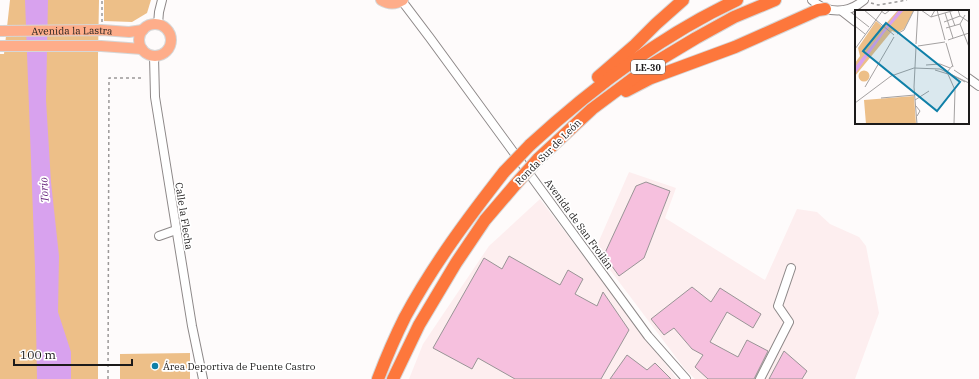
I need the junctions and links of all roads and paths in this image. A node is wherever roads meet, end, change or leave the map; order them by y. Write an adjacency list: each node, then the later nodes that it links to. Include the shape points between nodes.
1 (102, 0): 15 (path)
2 (162, 0): 14 (street)
3 (381, 0): 4 (main road, via 387,4)
4 (402, 0): 33 (street, Avenida de San Froilán, via 648,336)
5 (683, 0): 25 (highway, via 576,96)
6 (737, 0): 25 (highway, Ronda Sur de León / LE-30, via 649,49 612,75)
7 (775, 0): 24 (highway, Ronda Sur de León / LE-30, via 734,17 696,38 651,65)
8 (812, 0): 11 (street)
9 (907, 0): 10 (path, via 878,5)
10 (861, 4): 12 (street)
11 (825, 9): 12 (street); 24 (highway, via 735,47 651,78)
12 (842, 11): 13 (street)
13 (855, 21)
14 (158, 24): 16 (main road, via 150,25); 20 (main road, via 167,29 172,40 166,52)
15 (102, 27): 16 (main road, Avenida la Lastra, via 129,32); 17 (main road, Avenida la Lastra)
16 (143, 30): 19 (main road, via 140,39)
17 (0, 31)
18 (0, 46): 19 (main road, Avenida la Lastra)
19 (142, 48): 20 (main road)
20 (154, 56): 26 (street, Calle la Flecha, via 155,97)
21 (141, 78): 29 (path, via 109,78)
22 (969, 79): 23 (street)
23 (979, 86)
24 (592, 109): 32 (highway, Ronda Sur de León / LE-30, bridge, via 538,159 485,220 419,325)
25 (549, 128): 31 (highway, Ronda Sur de León / LE-30, bridge, via 504,172 430,274 405,318)
26 (176, 230): 27 (street); 30 (street, Calle la Flecha)
27 (159, 236)
28 (791, 268): 34 (street, via 778,306 789,322)
29 (108, 379)
30 (203, 379)
31 (378, 379)
32 (393, 379)
33 (686, 379)
34 (760, 379)

